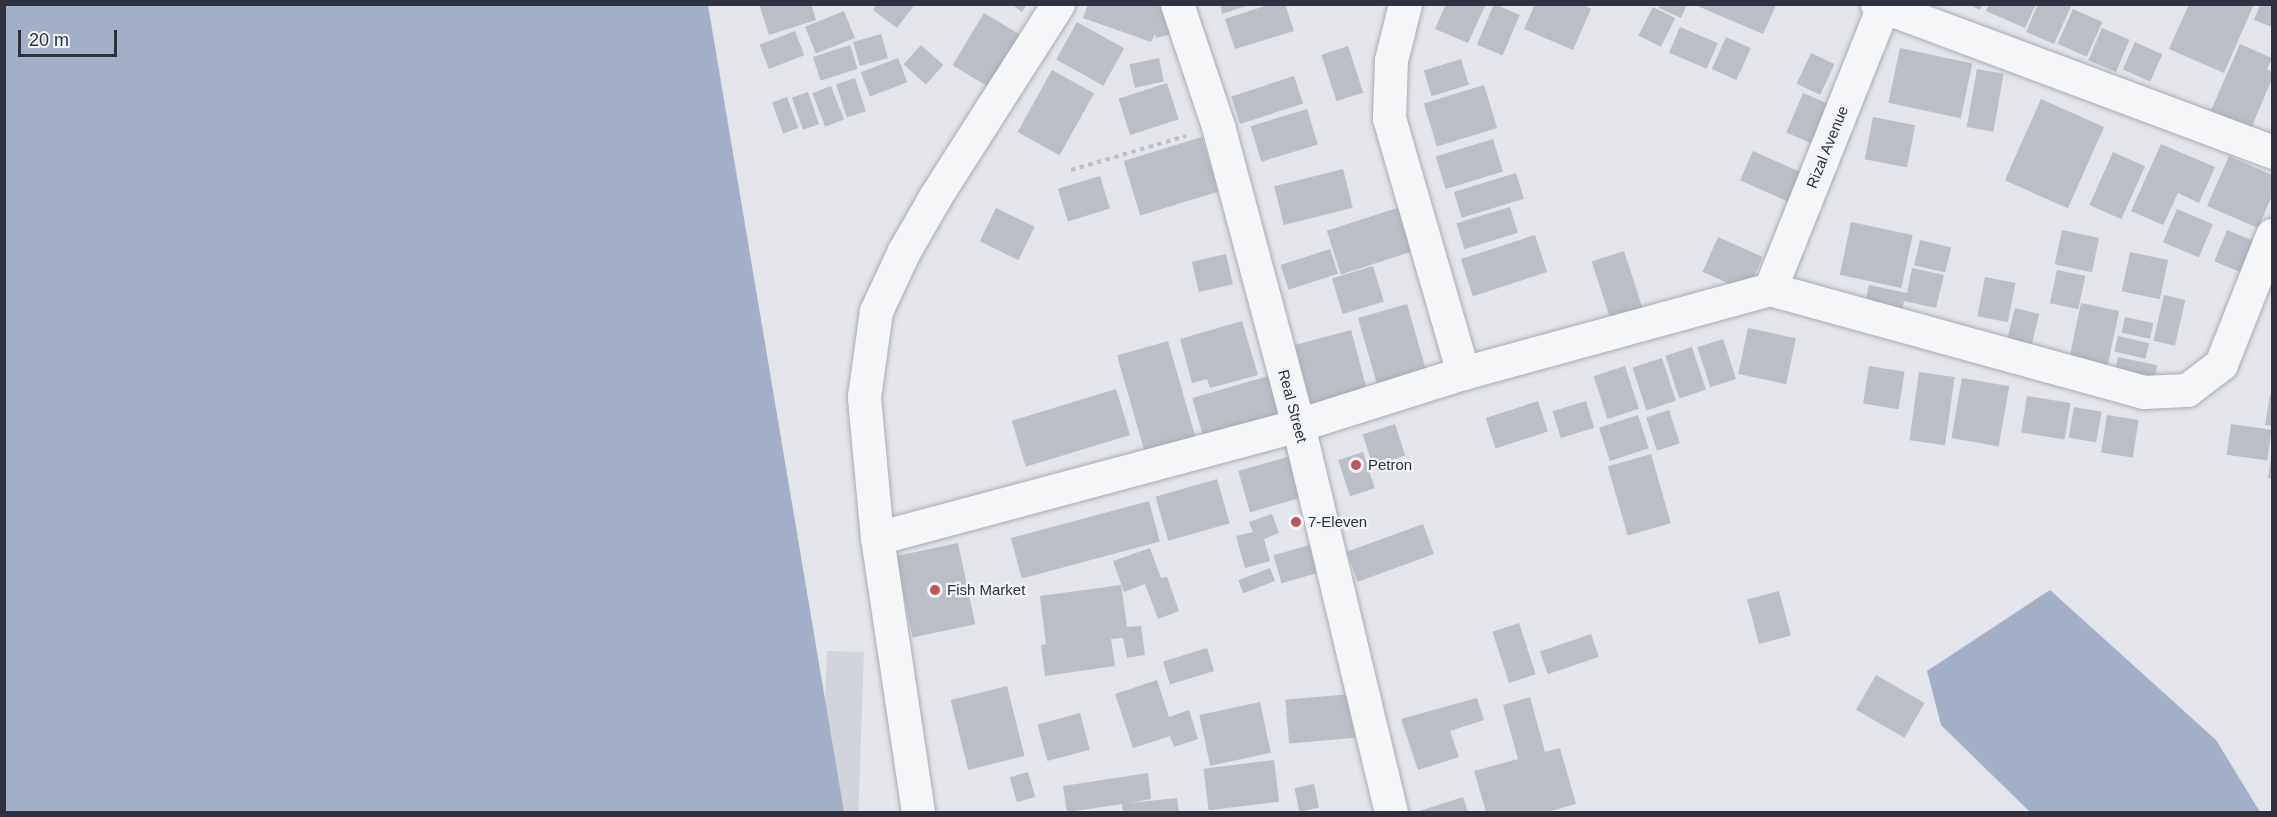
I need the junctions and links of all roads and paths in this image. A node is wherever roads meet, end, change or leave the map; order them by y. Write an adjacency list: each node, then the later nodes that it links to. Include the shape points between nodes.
1 (1058, 4): 12 (street, via 935,197 876,311 864,397)
2 (1177, 4): 5 (street, Real Street)
3 (1405, 4): 10 (street, via 1391,60 1389,118)
4 (1881, 5): 6 (street); 9 (street, Rizal Avenue)
5 (1218, 126): 7 (path); 11 (street, Real Street)
6 (2272, 152)
7 (1071, 170)
8 (2272, 235): 9 (street, via 2221,364 2187,390 2143,392)
9 (1770, 289): 10 (street)
10 (1463, 373): 11 (street)
11 (1298, 425): 12 (street); 14 (street, Real Street)
12 (877, 538): 13 (street)
13 (918, 813)
14 (1391, 813)

